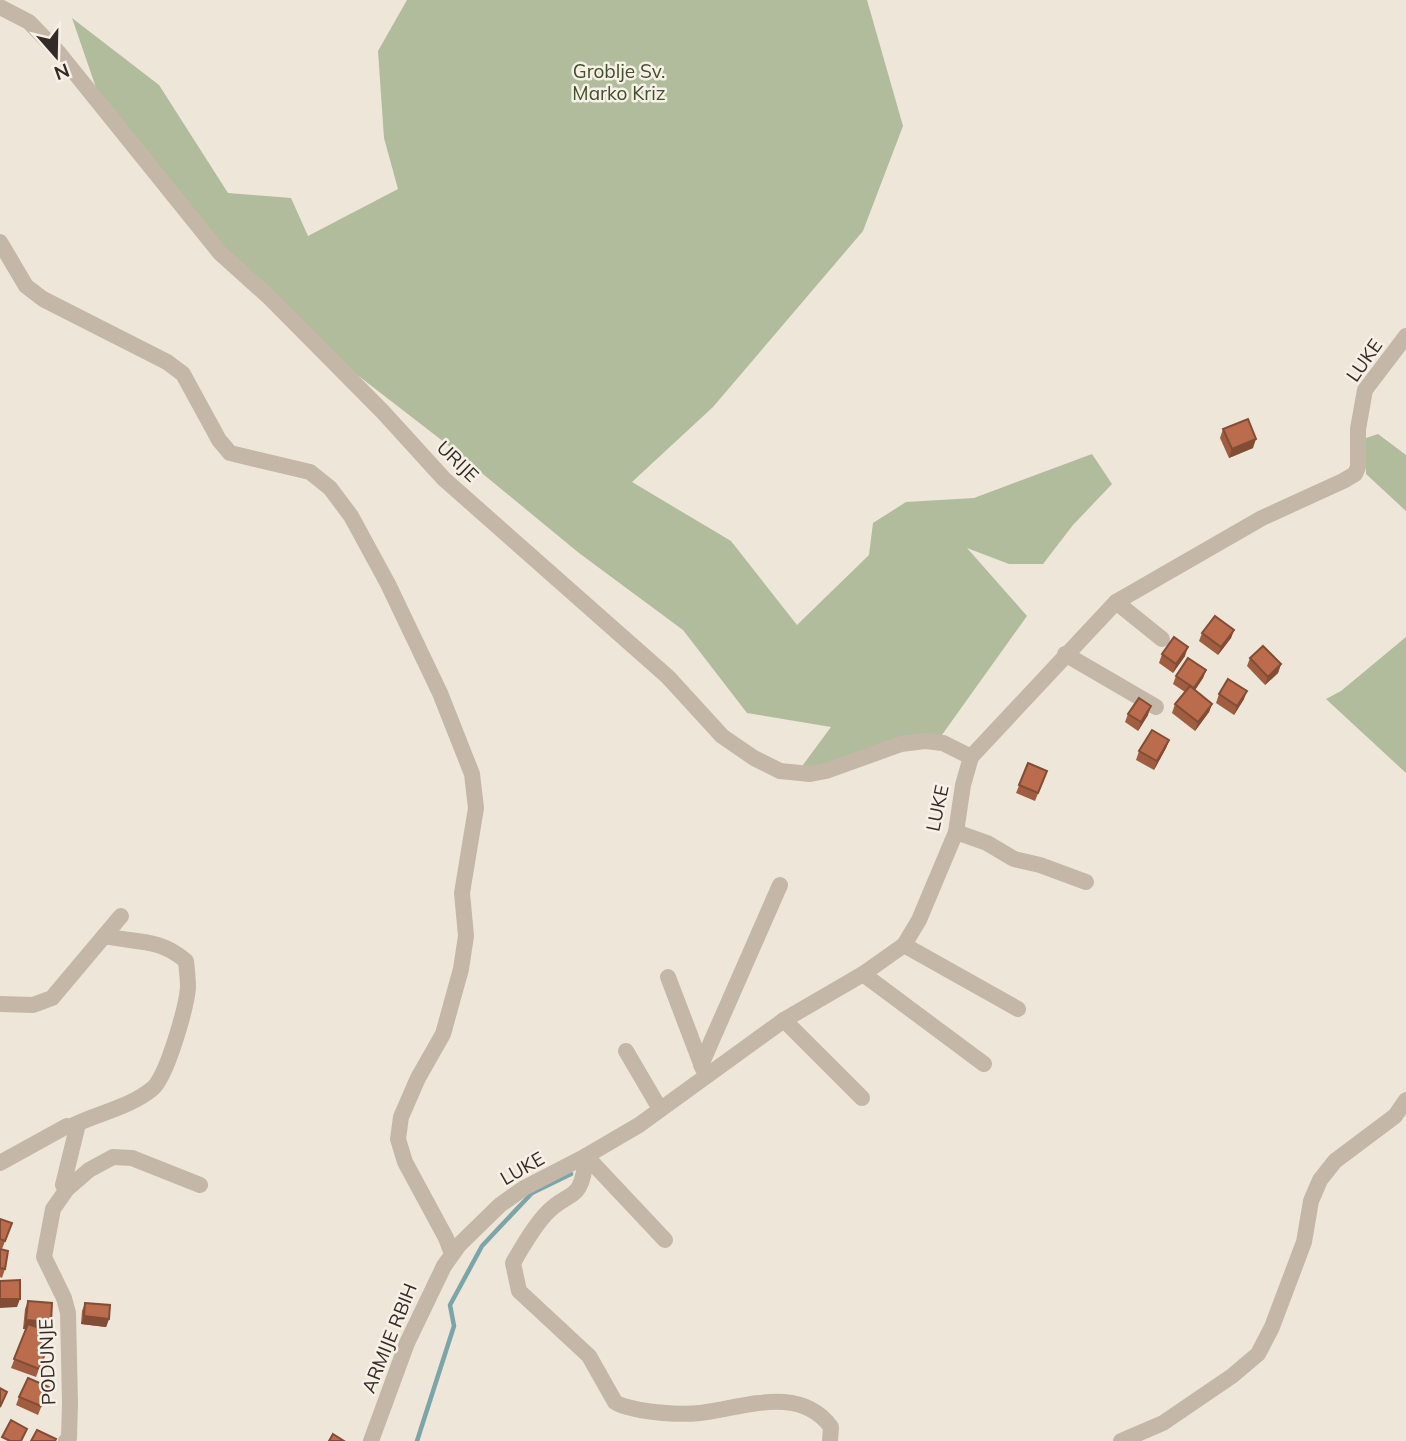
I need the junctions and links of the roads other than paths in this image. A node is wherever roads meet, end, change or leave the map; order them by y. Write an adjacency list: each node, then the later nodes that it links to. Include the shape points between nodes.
1 (0, 7): 8 (street, URIJE, via 29,22 58,52 220,254 270,298 444,479 668,677 722,736 780,771 810,774 901,744 925,741 943,743)
2 (0, 242): 32 (street, via 26,286 43,299 183,374 230,453 310,472 330,488 388,584 440,693 472,774 476,808 462,893 466,936 443,1034 401,1117 398,1139)
3 (1406, 336): 4 (street, LUKE, via 1365,390 1355,474 1262,518)
4 (1116, 602): 5 (street); 6 (street, LUKE)
5 (1161, 639)
6 (1065, 654): 7 (street); 8 (street, LUKE)
7 (1156, 707)
8 (971, 757): 9 (street, LUKE)
9 (956, 832): 10 (street, via 1014,859); 14 (street, LUKE)
10 (1086, 882)
11 (780, 885): 22 (street)
12 (121, 915): 13 (street)
13 (104, 936): 17 (street, via 52,998 33,1004); 26 (street, via 172,949 186,961 188,988 180,1026 153,1088)
14 (904, 945): 15 (street, LUKE); 18 (street)
15 (863, 974): 19 (street, LUKE); 21 (street)
16 (668, 977): 22 (street)
17 (0, 1004)
18 (1018, 1009)
19 (784, 1020): 22 (street, LUKE); 23 (street)
20 (626, 1052): 25 (street)
21 (984, 1064)
22 (704, 1071): 25 (street, LUKE)
23 (862, 1098)
24 (1406, 1100): 36 (street, via 1395,1116 1335,1161 1320,1180 1304,1242 1258,1354 1163,1423)
25 (660, 1109): 27 (street, LUKE)
26 (74, 1125): 28 (street); 30 (street, via 63,1185)
27 (586, 1156): 31 (street); 32 (street, LUKE, via 500,1205); 35 (street, via 584,1177 575,1194 546,1213 513,1263 519,1291 589,1356 615,1402 655,1413 698,1413 783,1400 824,1417 831,1427)
28 (0, 1163)
29 (200, 1185): 30 (street, PODUNJE, via 132,1158 113,1157)
30 (67, 1189): 33 (street, PODUNJE, via 53,1209 44,1257 68,1313)
31 (665, 1240)
32 (452, 1254): 34 (street, ARMIJE RBIH, via 407,1343)
33 (66, 1441)
34 (371, 1441)
35 (830, 1441)
36 (1121, 1441)

